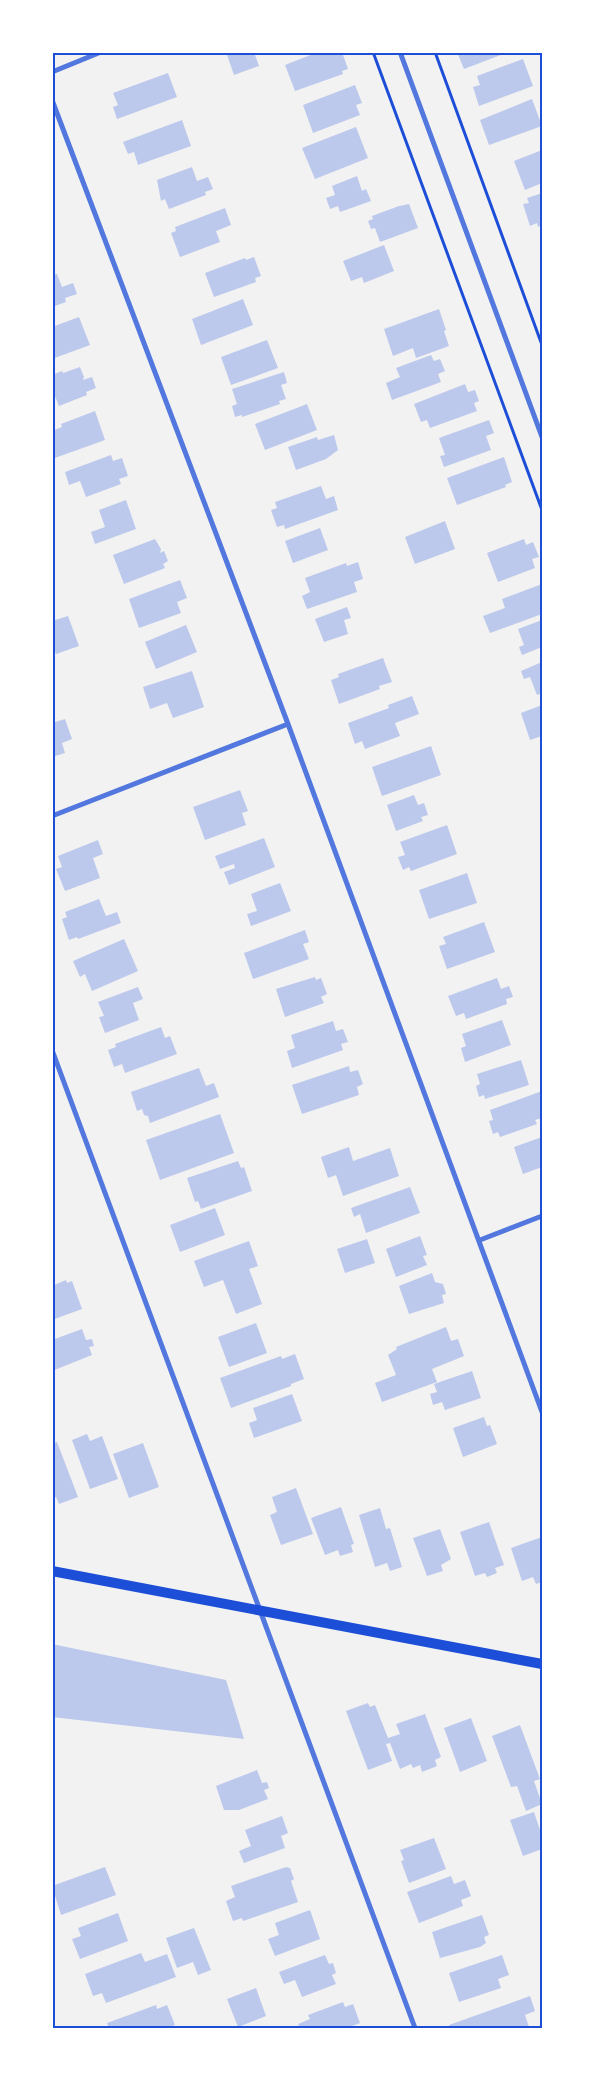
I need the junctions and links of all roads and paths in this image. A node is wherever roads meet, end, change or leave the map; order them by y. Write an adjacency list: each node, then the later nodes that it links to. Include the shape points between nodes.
1 (101, 52): 5 (street)
2 (373, 52): 9 (path)
3 (400, 52): 8 (street)
4 (435, 52): 7 (path)
5 (52, 72)
6 (52, 100): 10 (street)
7 (542, 345)
8 (542, 437)
9 (542, 510)
10 (288, 724): 11 (street); 14 (street)
11 (52, 816)
12 (52, 1050): 17 (street)
13 (542, 1216): 14 (street)
14 (480, 1240): 15 (street)
15 (542, 1412)
16 (52, 1570): 17 (main road)
17 (260, 1610): 18 (main road); 19 (street)
18 (542, 1664)
19 (415, 2028)

